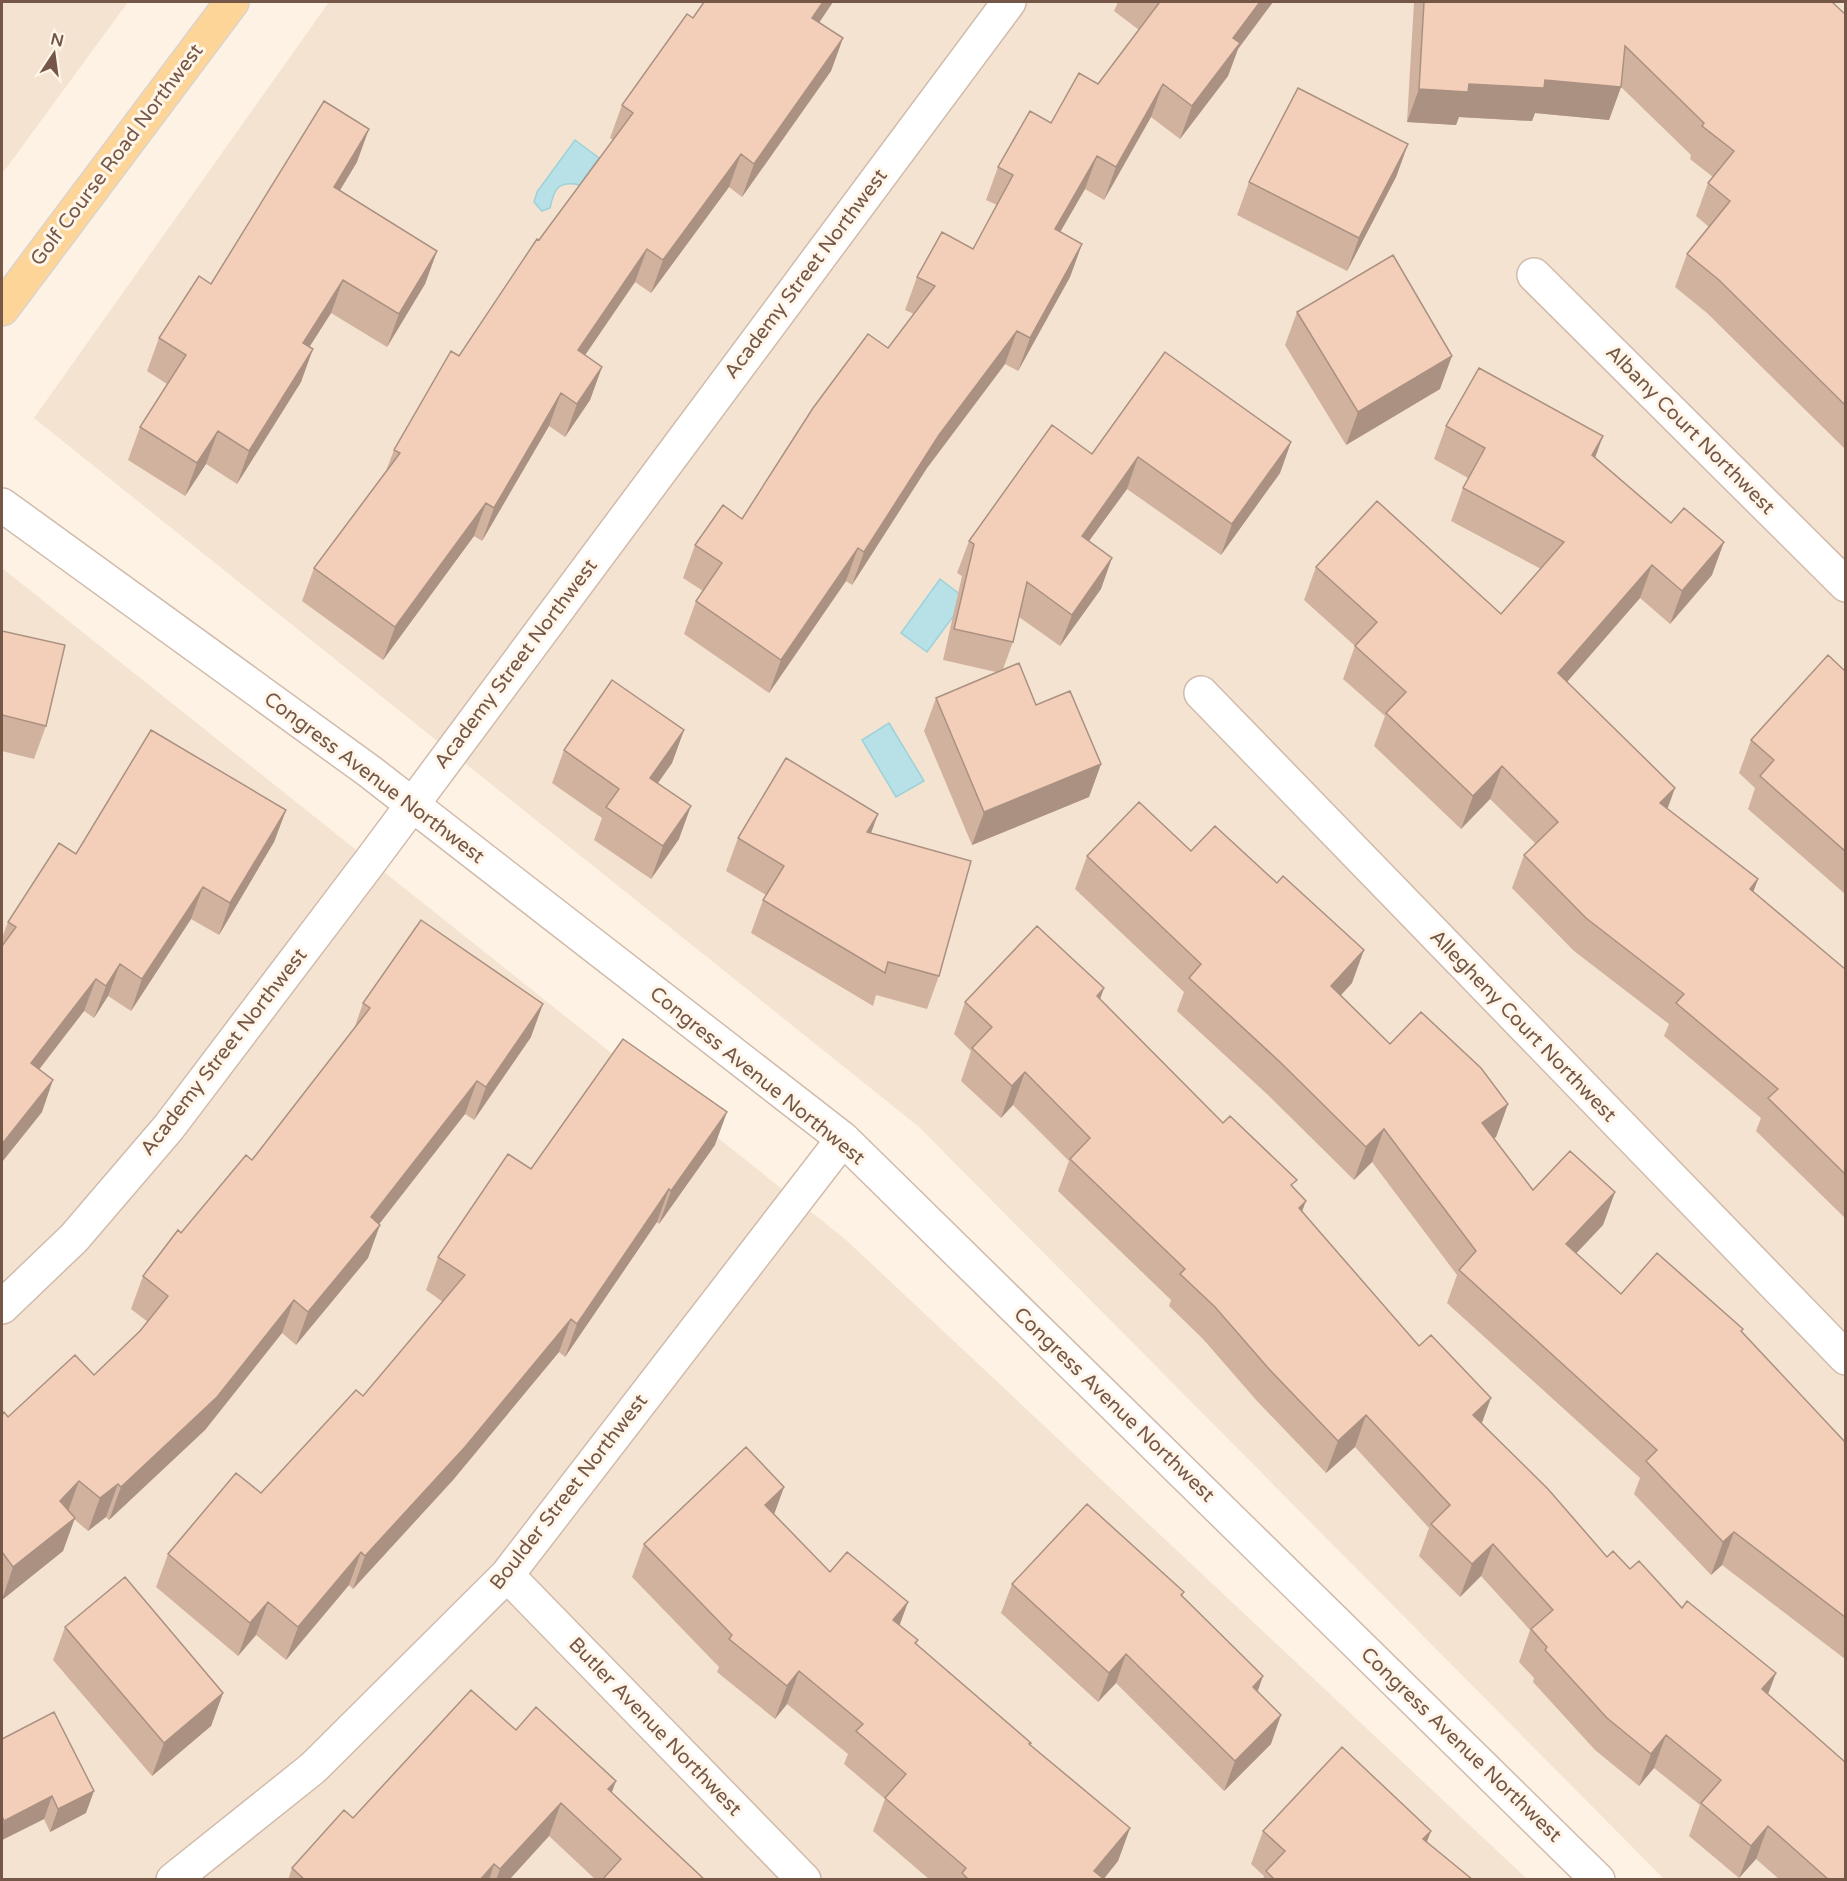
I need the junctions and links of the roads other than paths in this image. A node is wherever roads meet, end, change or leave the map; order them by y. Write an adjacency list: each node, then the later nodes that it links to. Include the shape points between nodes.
1 (232, 2): 4 (main road, Golf Course Road Northwest)
2 (1009, 2): 8 (street, Academy Street Northwest)
3 (1534, 274): 6 (street, Albany Court Northwest)
4 (2, 309)
5 (2, 504): 8 (street, Congress Avenue Northwest)
6 (1845, 585)
7 (1202, 693): 11 (street, Allegheny Court Northwest)
8 (411, 804): 9 (street, Congress Avenue Northwest); 10 (street, Academy Street Northwest, via 169,1127 74,1238)
9 (843, 1139): 12 (street, Boulder Street Northwest); 15 (street, Congress Avenue Northwest)
10 (2, 1307)
11 (1845, 1358)
12 (507, 1575): 13 (street, Boulder Street Northwest, via 313,1768); 14 (street, Butler Avenue Northwest)
13 (173, 1880)
14 (804, 1880)
15 (1598, 1880)

